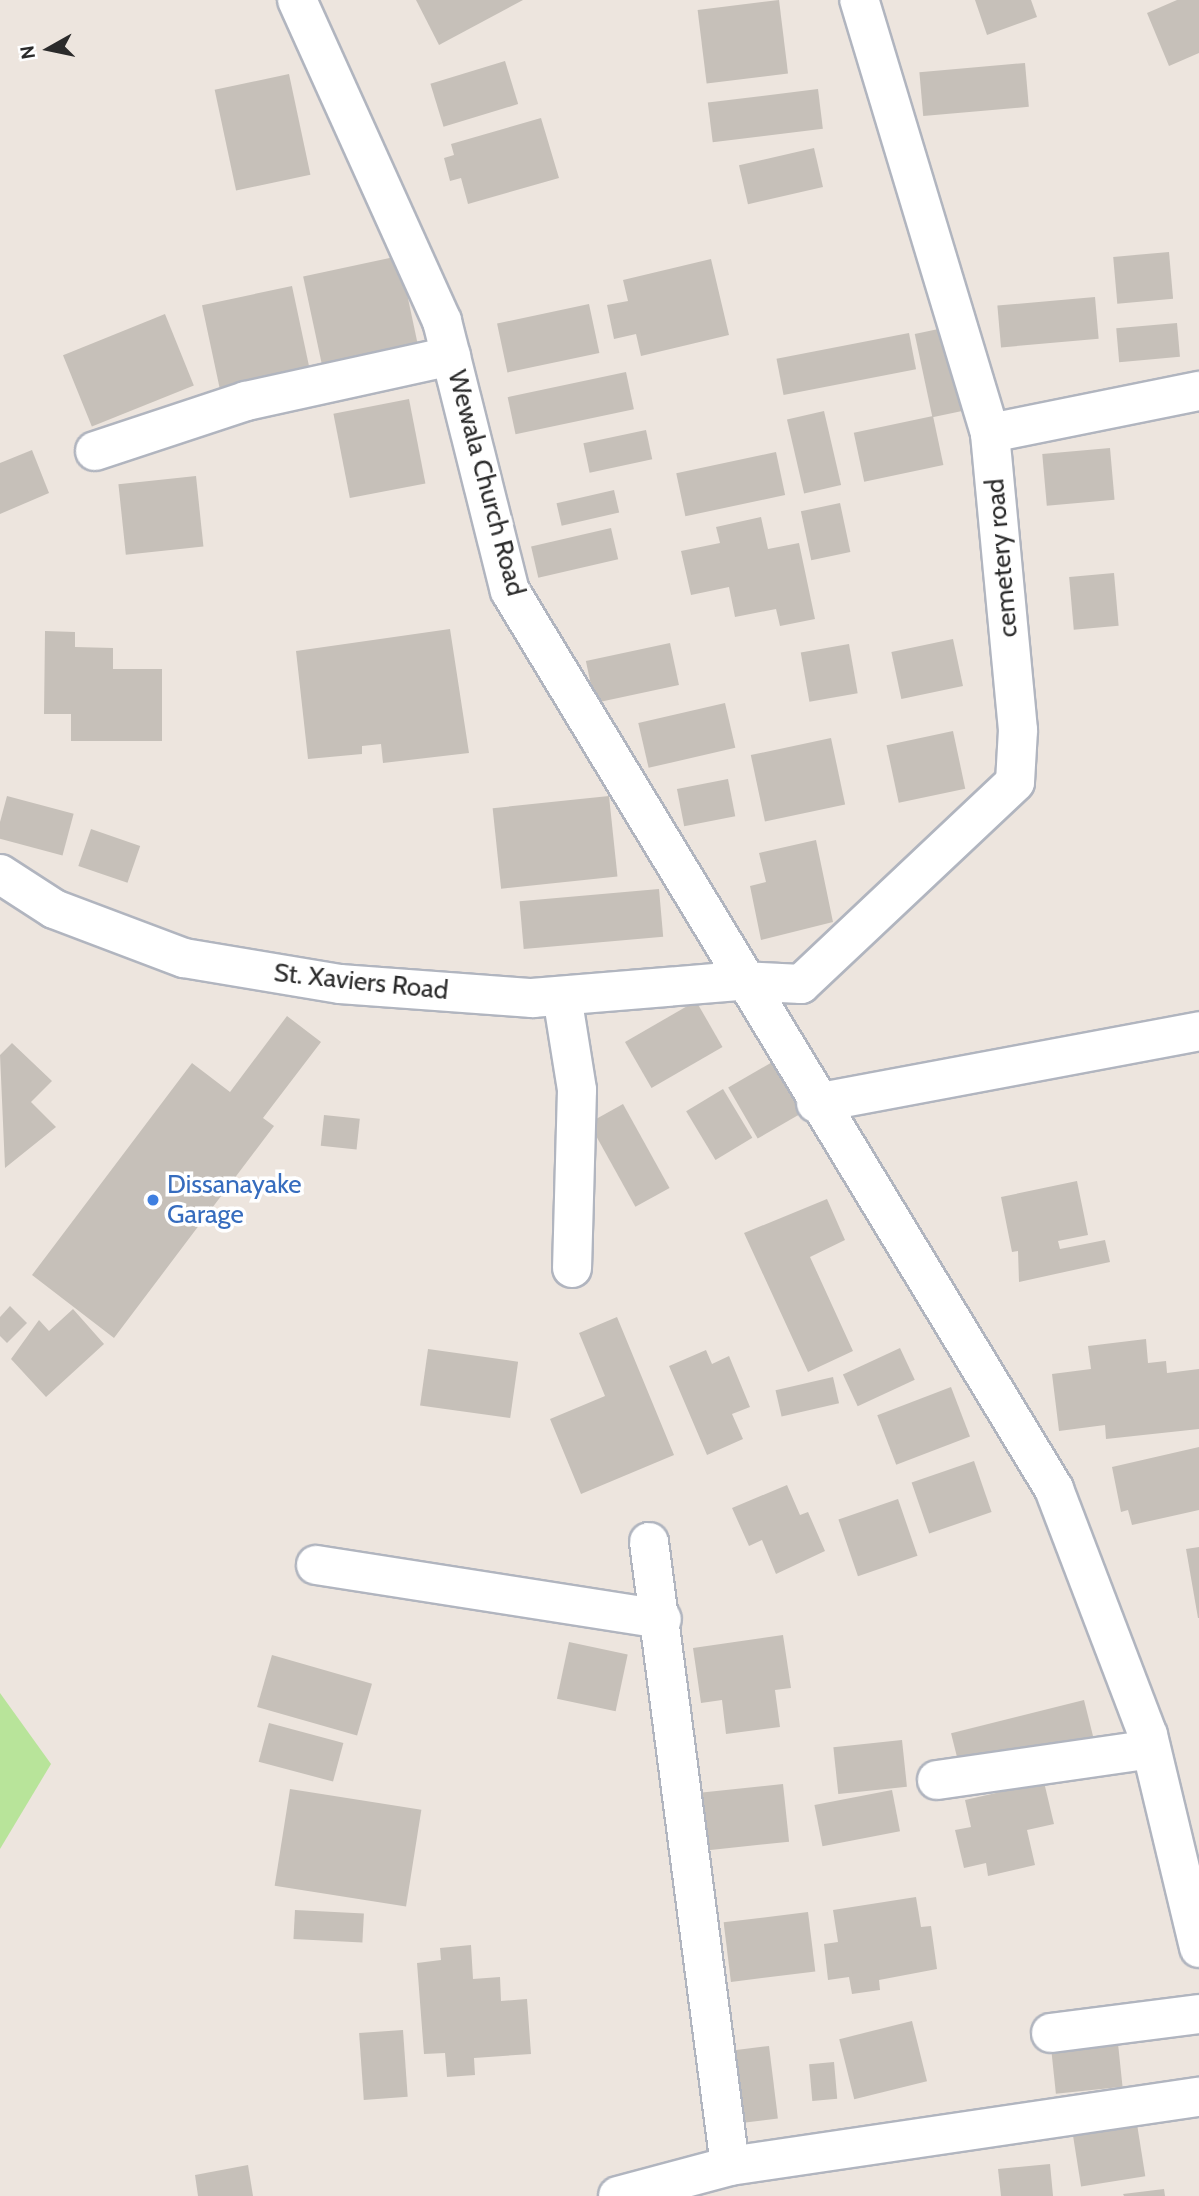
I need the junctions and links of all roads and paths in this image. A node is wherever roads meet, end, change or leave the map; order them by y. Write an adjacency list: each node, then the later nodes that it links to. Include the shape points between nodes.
1 (297, 0): 3 (street, Wewala Church Road, via 442,321)
2 (859, 0): 5 (street, cemetery road)
3 (452, 356): 6 (street, via 246,401); 8 (street, Wewala Church Road, via 510,591)
4 (1199, 391): 5 (street)
5 (990, 433): 8 (street, cemetery road, via 1018,730 1015,782 801,984)
6 (95, 451)
7 (0, 874): 9 (street, St. Xaviers Road, via 54,909 184,958 340,984)
8 (741, 981): 9 (street, St. Xaviers Road); 11 (street, Wewala Church Road)
9 (562, 996): 12 (street, via 577,1090)
10 (1199, 1031): 11 (street)
11 (816, 1103): 16 (street, Wewala Church Road, via 1054,1489)
12 (572, 1268)
13 (649, 1542): 15 (street)
14 (316, 1565): 15 (street)
15 (662, 1619): 22 (street)
16 (1151, 1749): 17 (street); 18 (street, Wewala Church Road)
17 (937, 1780)
18 (1199, 1948)
19 (1199, 2014): 20 (street)
20 (1051, 2033)
21 (1199, 2097): 22 (street)
22 (730, 2166): 23 (street)
23 (618, 2196)

